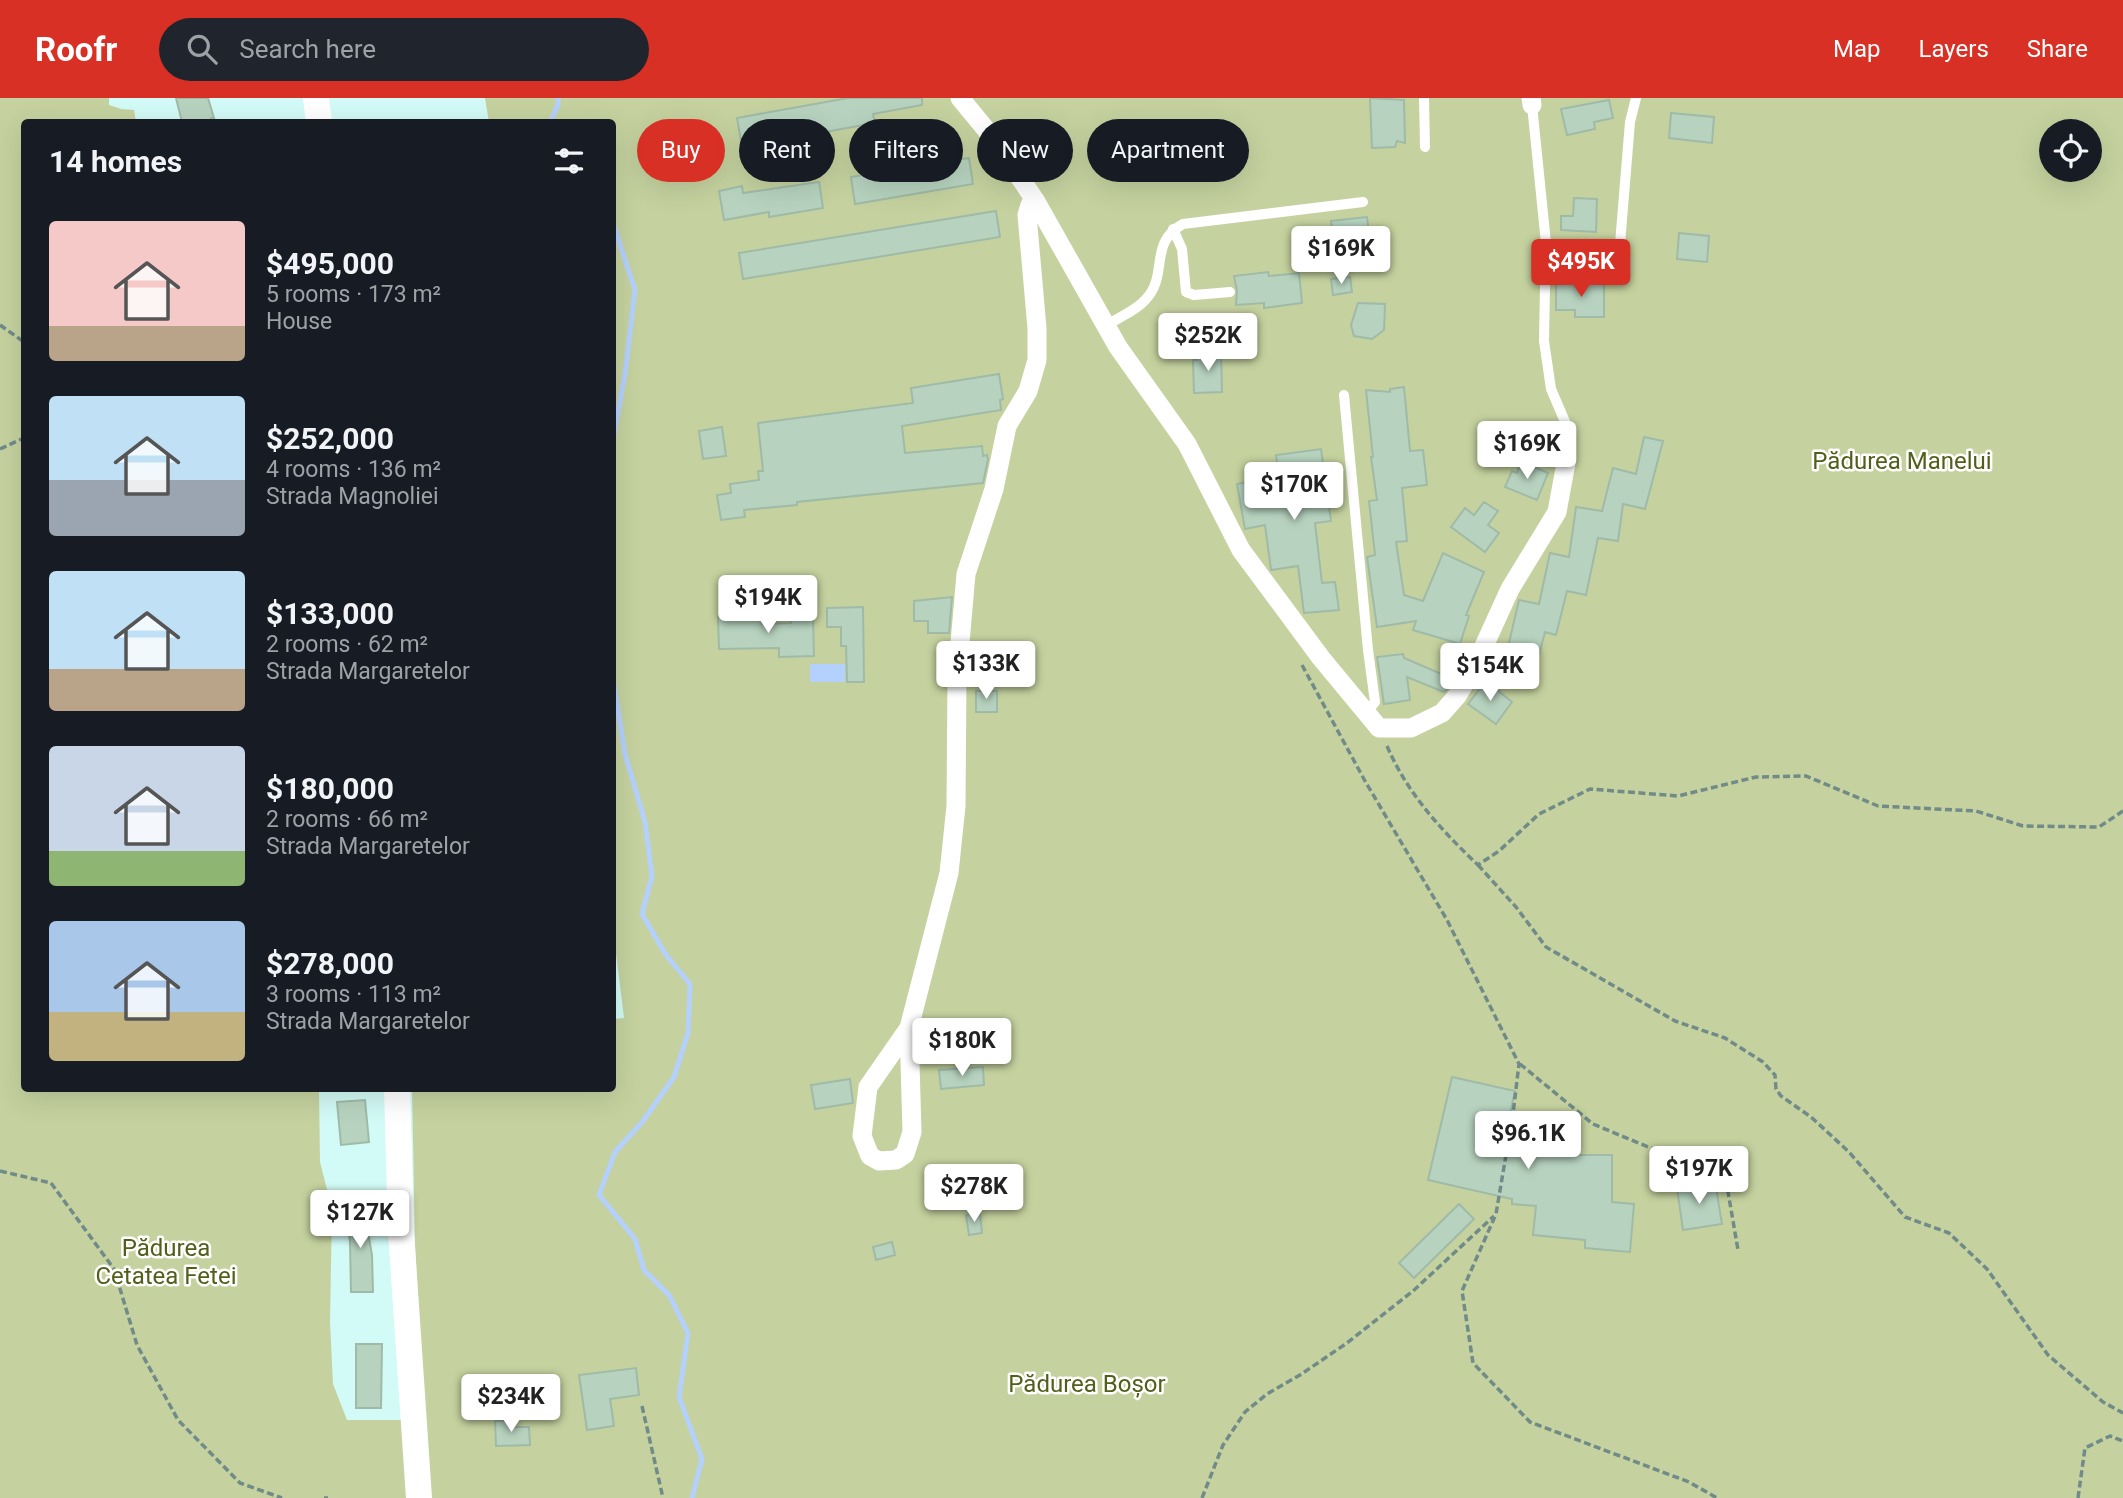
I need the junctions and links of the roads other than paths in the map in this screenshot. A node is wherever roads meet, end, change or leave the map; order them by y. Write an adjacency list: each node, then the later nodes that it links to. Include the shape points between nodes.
1 (316, 98): 6 (main road)
2 (960, 98): 8 (street)
3 (1424, 98): 7 (lane)
4 (1636, 98): 5 (lane, via 1620,244 1613,250 1546,243)
5 (1531, 102)
6 (318, 119)
7 (1425, 147)
8 (1035, 200): 13 (street); 17 (street, via 1027,215 1037,360 1027,391 1007,426 966,574 949,873)
9 (1363, 202): 10 (lane, via 1183,224)
10 (1173, 229): 12 (lane, via 1182,249 1186,292); 13 (lane, via 1163,242 1156,284 1146,301)
11 (1545, 286): 15 (lane, via 1544,341 1551,389 1569,431)
12 (1230, 292)
13 (1105, 326): 16 (street, via 1187,444 1241,550)
14 (1344, 395): 16 (lane, via 1375,702)
15 (1566, 463): 16 (street, via 1556,512 1510,589 1457,696 1442,713 1411,728 1379,728)
16 (1366, 713)
17 (909, 1028): 17 (street, via 912,1132 905,1154 879,1161 870,1156 862,1136 868,1087)
18 (397, 1092): 19 (main road, via 401,1232)
19 (419, 1498)

